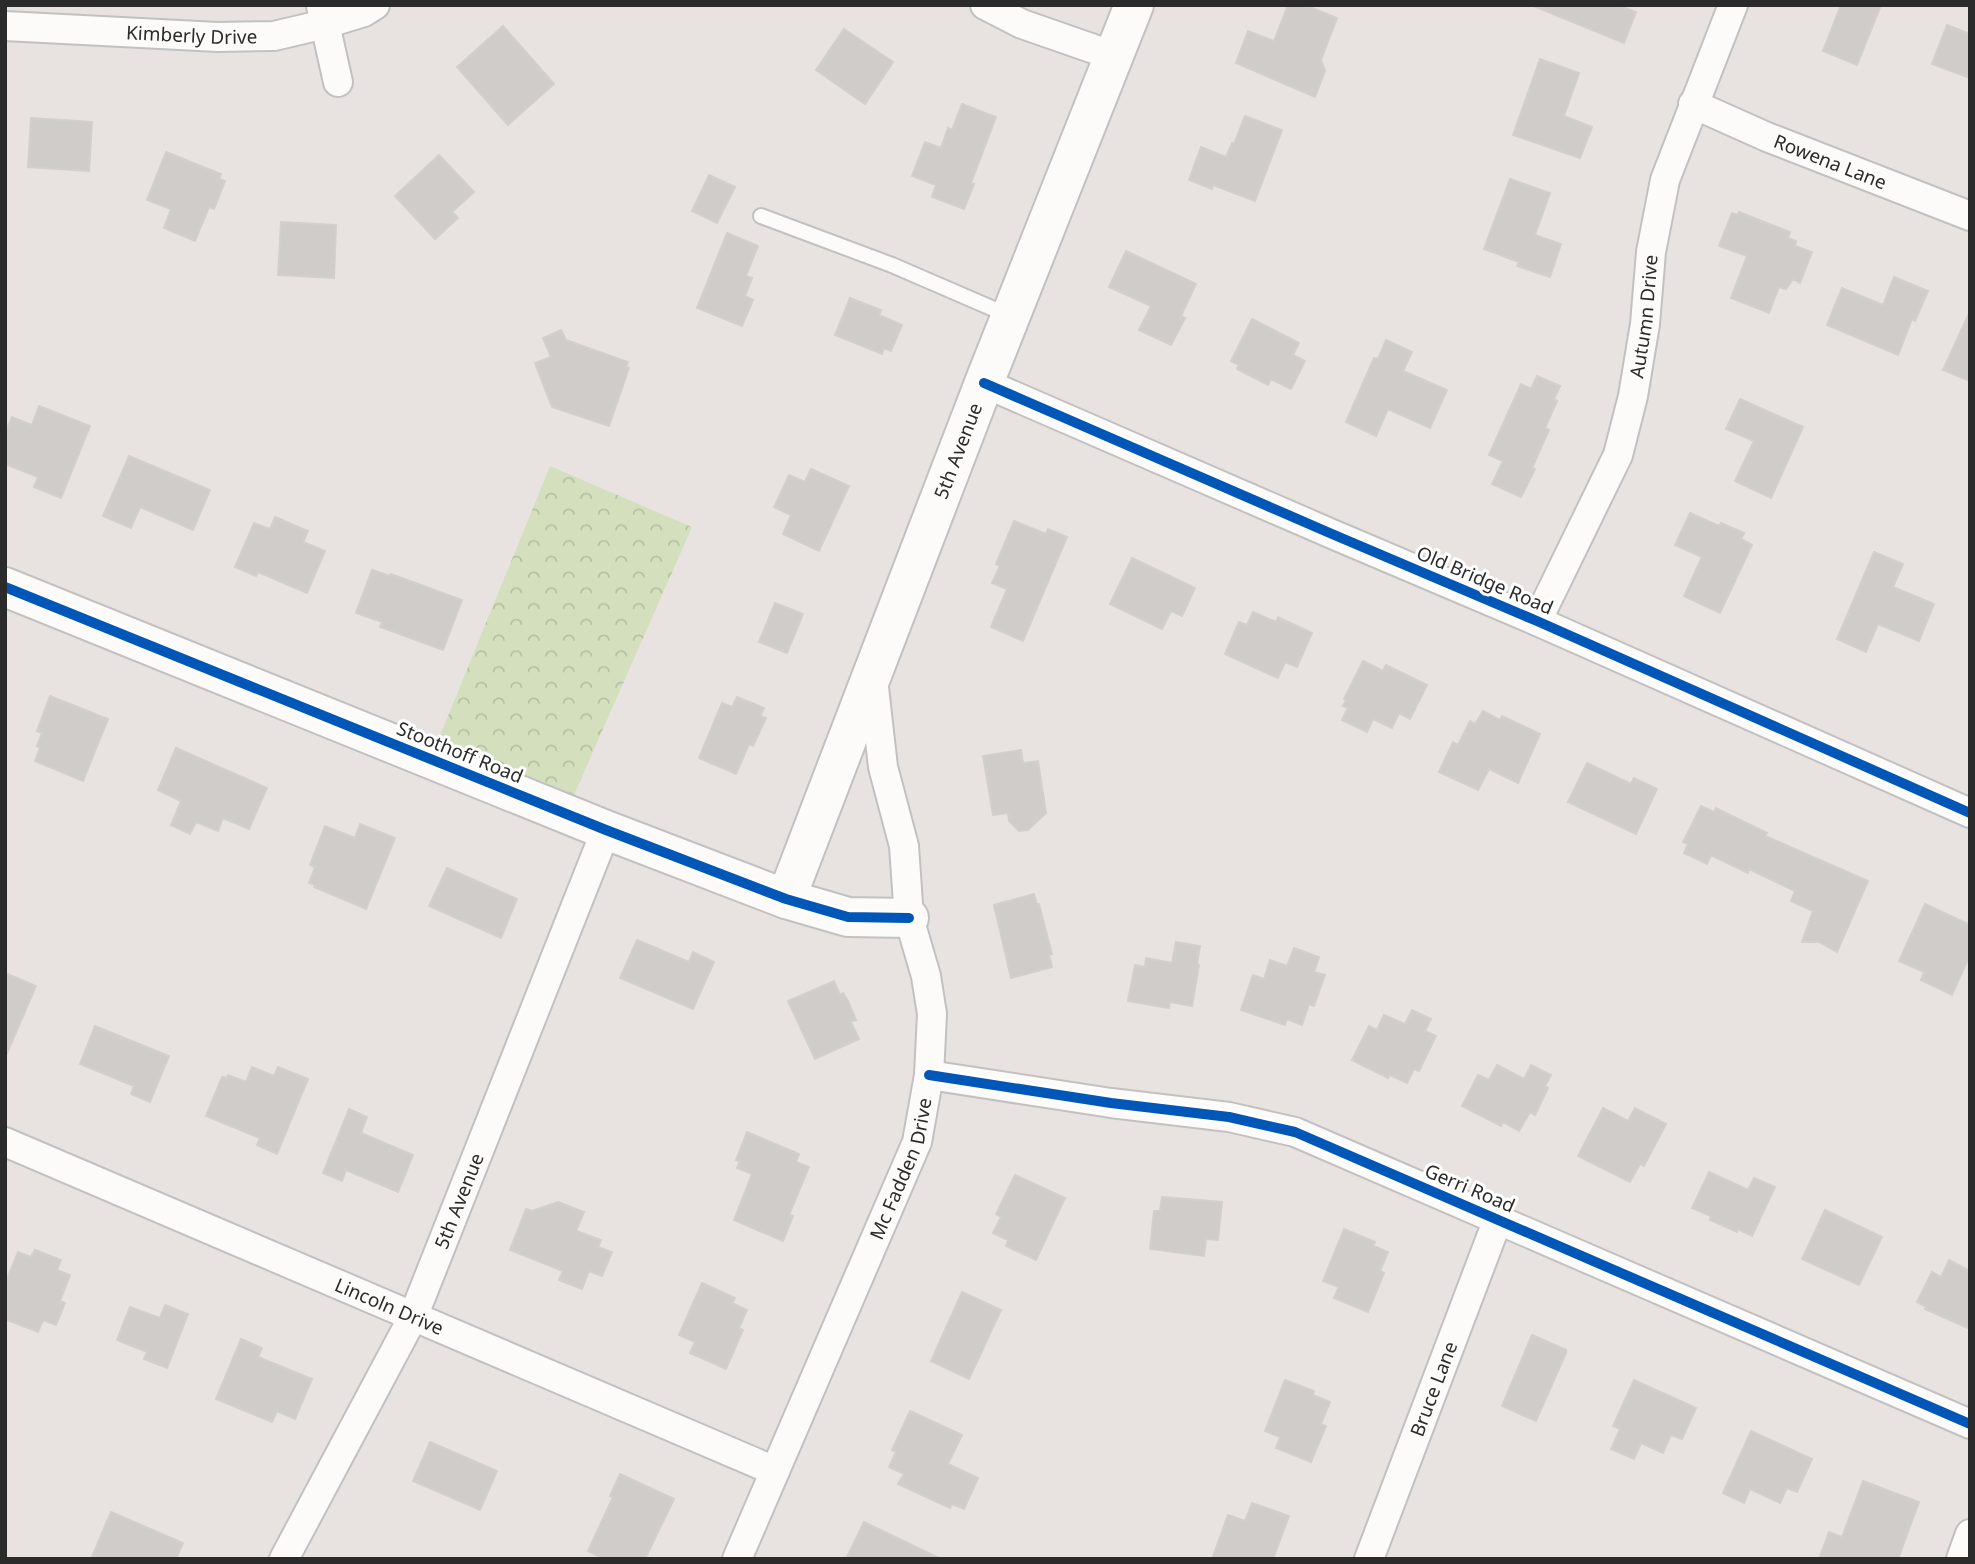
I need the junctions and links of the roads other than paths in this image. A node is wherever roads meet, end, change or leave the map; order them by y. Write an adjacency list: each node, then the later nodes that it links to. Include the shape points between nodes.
1 (375, 5): 5 (street, Kimberly Drive, via 364,12)
2 (985, 5): 7 (street, via 1022,24)
3 (1134, 5): 7 (street, 5th Avenue)
4 (1733, 5): 9 (street, Autumn Drive)
5 (323, 15): 6 (street, Kimberly Drive, via 274,36); 8 (street)
6 (5, 26)
7 (1114, 56): 12 (street, 5th Avenue)
8 (338, 82)
9 (1693, 104): 11 (street, Rowena Lane); 15 (street, Autumn Drive, via 1665,180 1633,396 1618,455)
10 (761, 216): 12 (lane)
11 (1970, 216)
12 (1011, 316): 13 (street, 5th Avenue)
13 (984, 383): 15 (street, Old Bridge Road); 16 (street, 5th Avenue)
14 (5, 587): 18 (street, Stoothoff Road)
15 (1537, 621): 17 (street, Old Bridge Road)
16 (872, 673): 19 (street, 5th Avenue); 20 (street, Mc Fadden Drive, via 883,767 904,846)
17 (1970, 813)
18 (606, 830): 19 (street, Stoothoff Road); 24 (street, 5th Avenue)
19 (786, 899): 20 (street, Stoothoff Road, via 848,917)
20 (909, 918): 21 (street, Mc Fadden Drive, via 932,1014)
21 (929, 1075): 23 (street, Gerri Road, via 1229,1117 1295,1132); 26 (street, Mc Fadden Drive, via 917,1142)
22 (5, 1142): 24 (street, Lincoln Drive)
23 (1498, 1219): 25 (street, Gerri Road); 30 (street, Bruce Lane)
24 (413, 1317): 26 (street, Lincoln Drive); 28 (street, 5th Avenue)
25 (1970, 1424)
26 (775, 1471): 29 (street, Mc Fadden Drive)
27 (1970, 1534): 31 (street)
28 (284, 1559)
29 (737, 1559)
30 (1369, 1559)
31 (1961, 1559)

